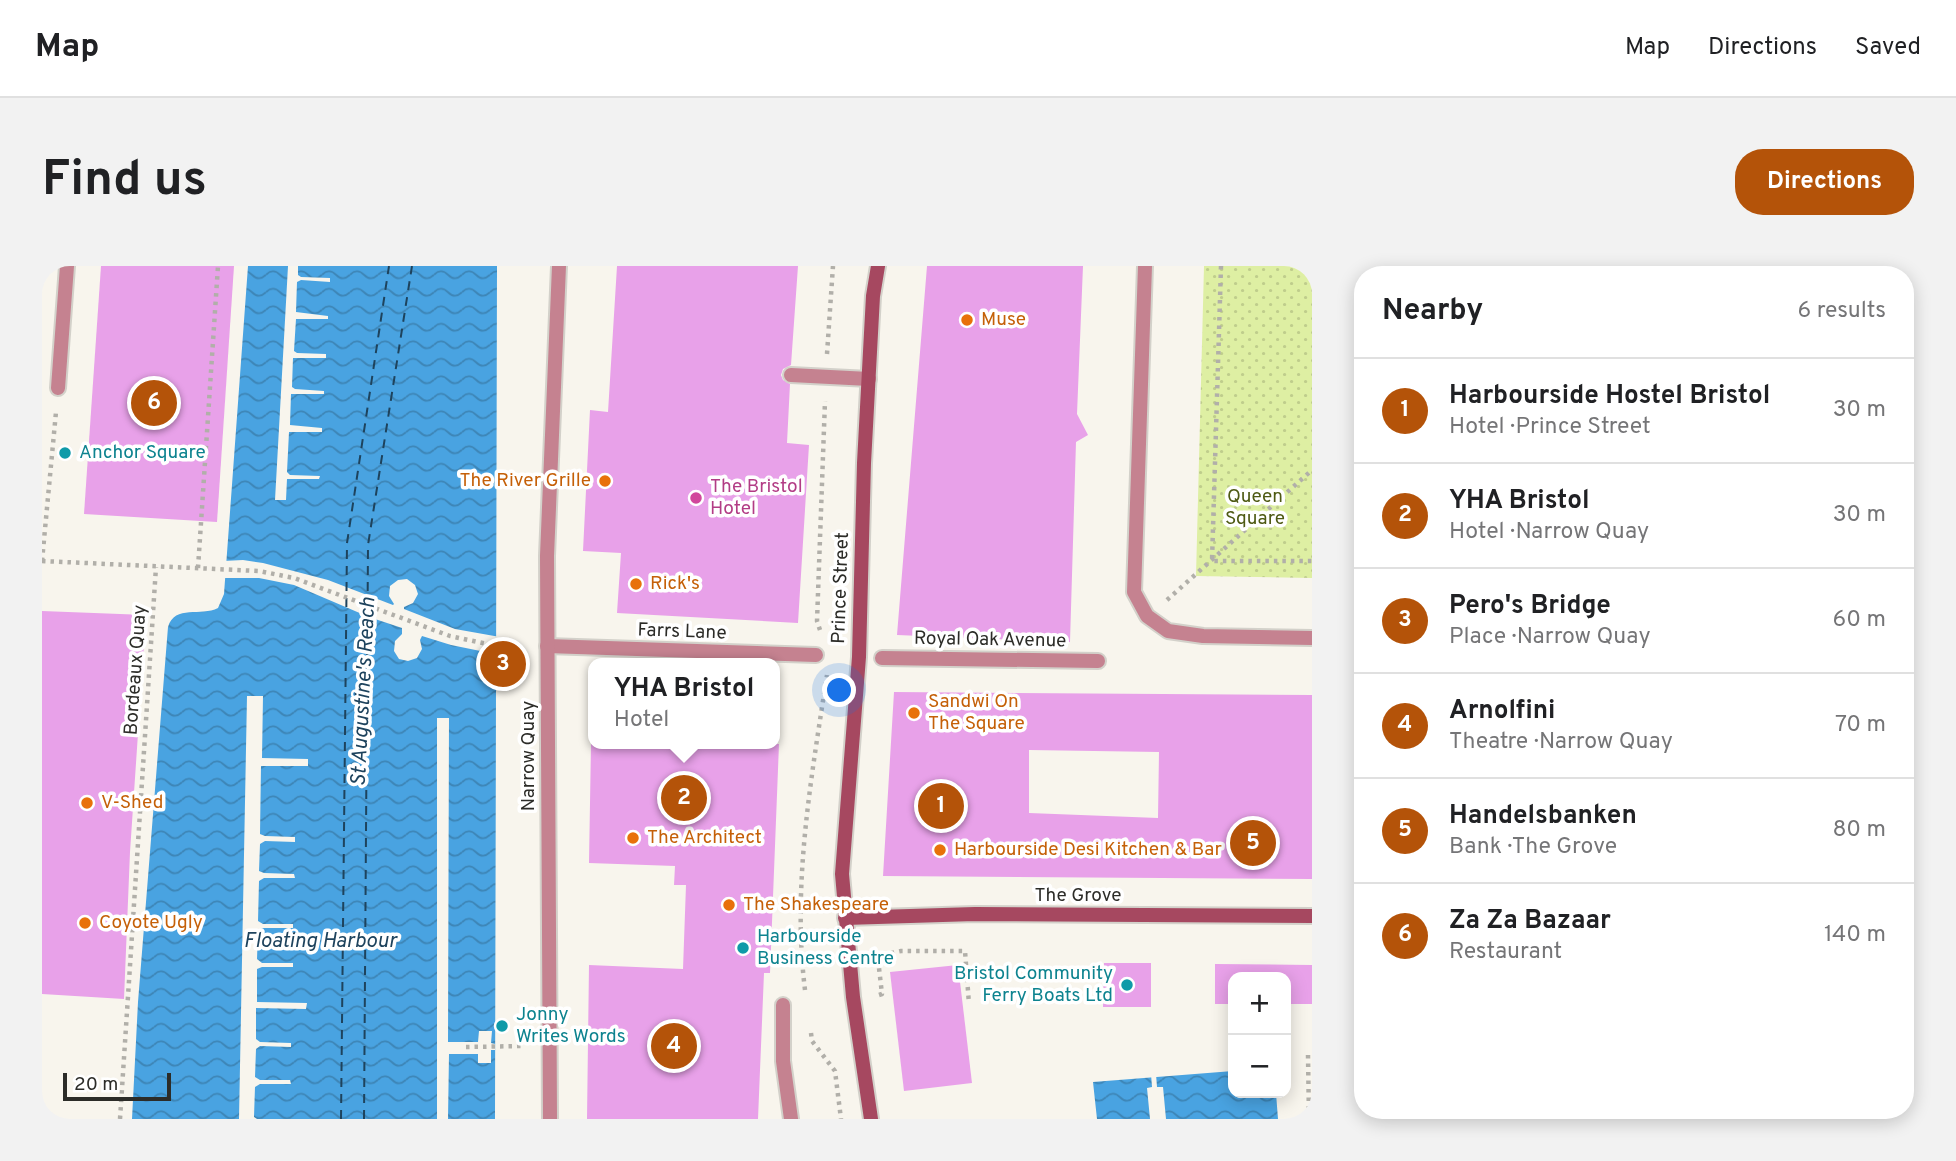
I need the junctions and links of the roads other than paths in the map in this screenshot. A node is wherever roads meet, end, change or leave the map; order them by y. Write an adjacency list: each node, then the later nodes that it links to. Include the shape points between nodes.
1 (67, 266): 7 (street)
2 (559, 266): 9 (street, Narrow Quay)
3 (878, 266): 6 (street, Prince Street)
4 (1145, 266): 8 (street, via 1134,592 1147,616 1168,631)
5 (791, 375): 6 (street)
6 (869, 379): 14 (street, Prince Street, via 859,657 842,874)
7 (58, 388)
8 (1312, 638)
9 (547, 646): 10 (street, Farrs Lane); 16 (street, Narrow Quay)
10 (816, 656)
11 (882, 658): 12 (street, Royal Oak Avenue)
12 (1098, 661)
13 (1312, 916): 14 (street, The Grove)
14 (845, 918): 18 (street, Prince Street)
15 (783, 1005): 17 (street, via 783,1061)
16 (550, 1119)
17 (791, 1119)
18 (871, 1119)

